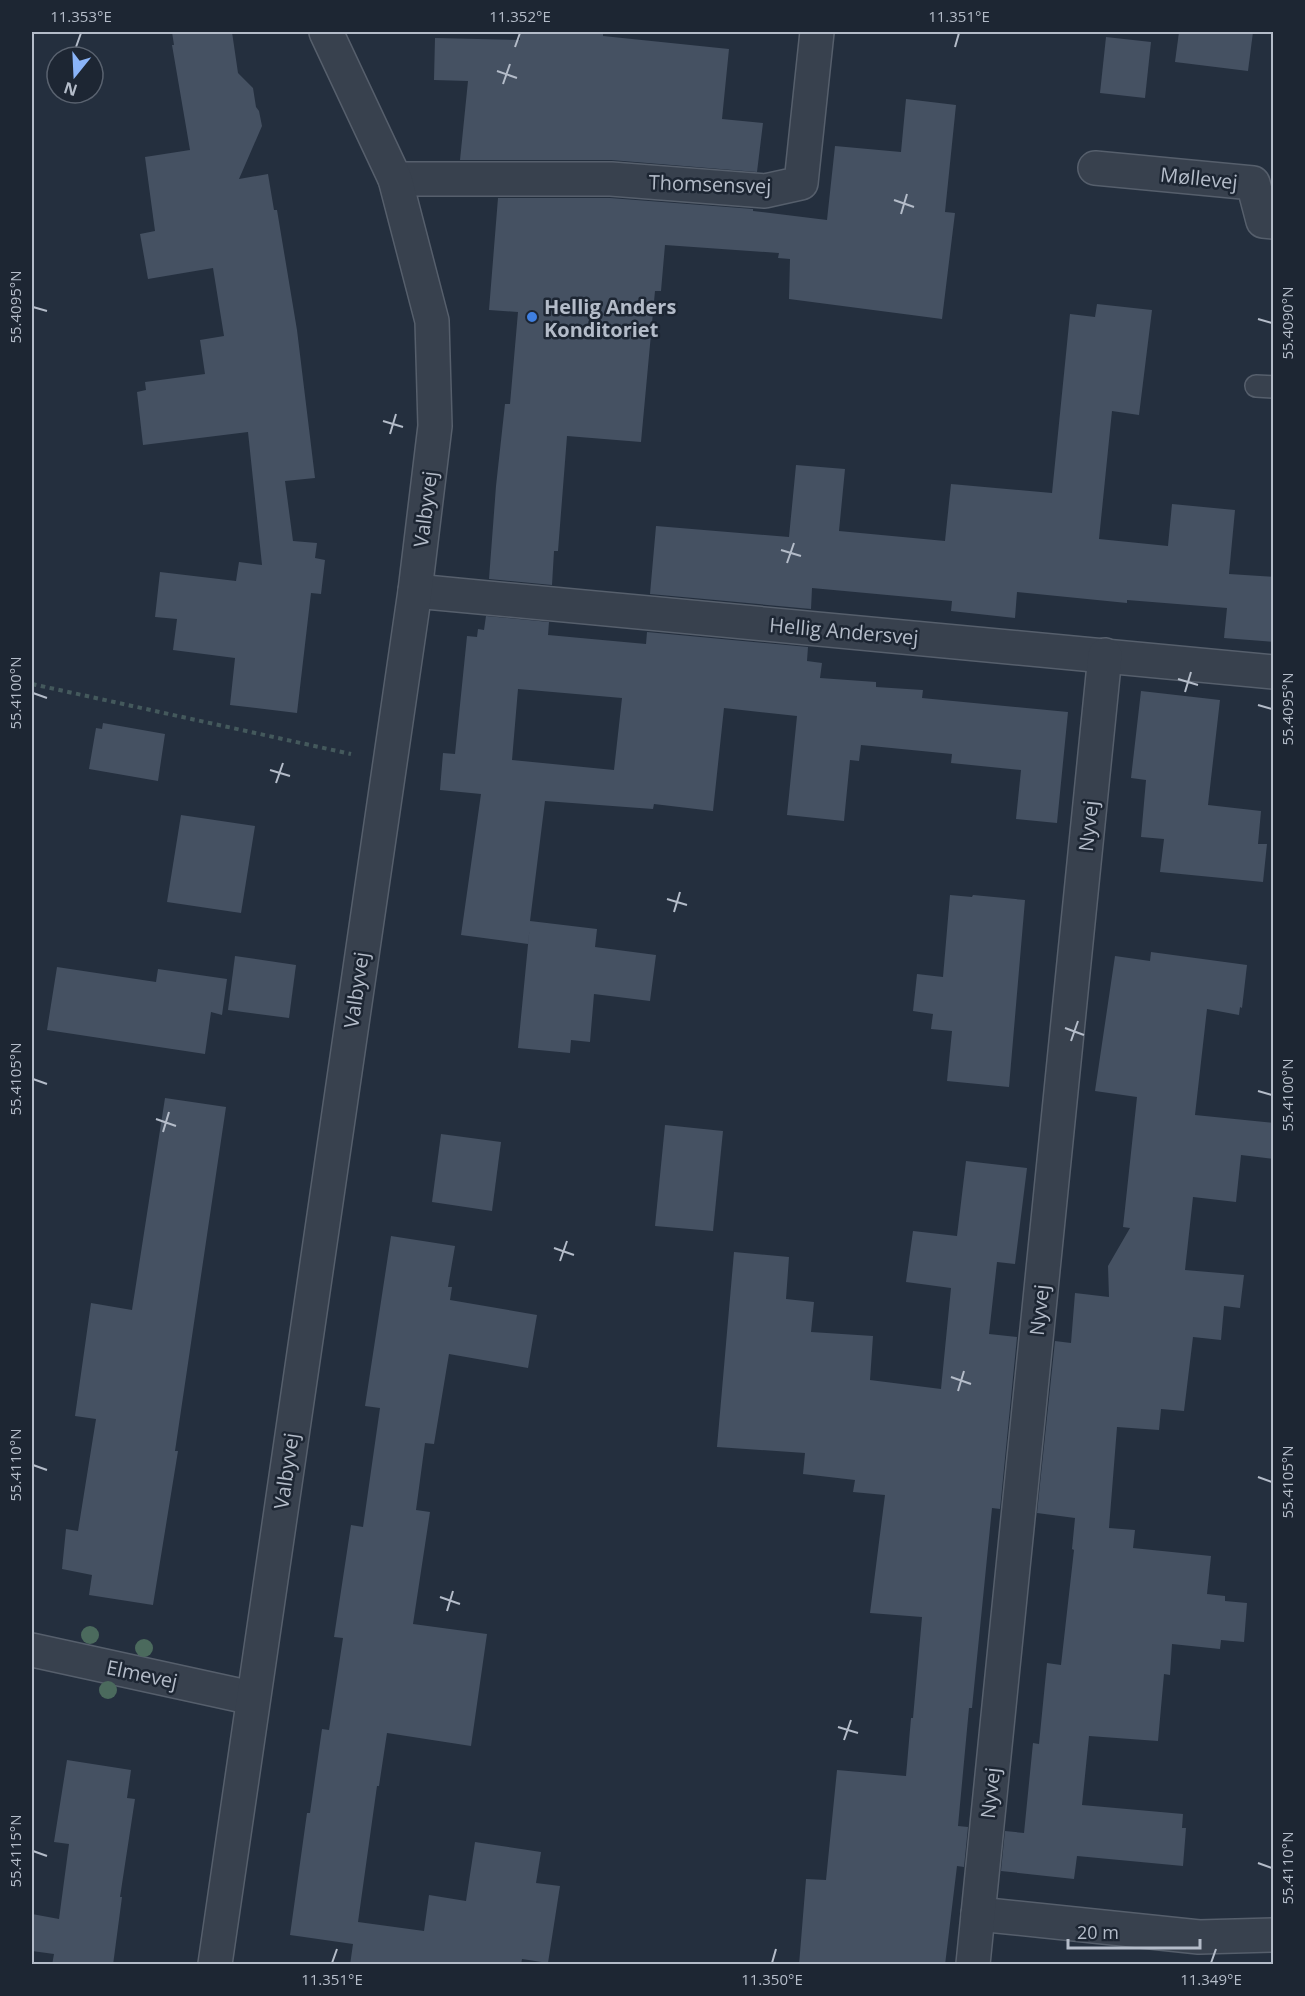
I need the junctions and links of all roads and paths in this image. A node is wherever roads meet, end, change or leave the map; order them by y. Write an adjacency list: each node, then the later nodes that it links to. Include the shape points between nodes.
1 (326, 32): 4 (street, Valbyvej)
2 (817, 32): 4 (street, Thomsensvej, via 801,183 765,191 610,179)
3 (1095, 168): 5 (street, Møllevej, via 1252,183 1263,221)
4 (395, 179): 6 (street, Valbyvej, via 432,321 435,426)
5 (1274, 222)
6 (415, 591): 7 (street, Hellig Andersvej); 10 (street, Valbyvej)
7 (1105, 655): 8 (street, Hellig Andersvej); 13 (street, Nyvej)
8 (1274, 672)
9 (32, 684): 10 (path)
10 (390, 762): 12 (street, Valbyvej)
11 (32, 1650): 12 (street, Elmevej)
12 (252, 1698): 15 (street, Valbyvej)
13 (978, 1914): 14 (street, via 1199,1937); 16 (street, Nyvej)
14 (1274, 1935)
15 (215, 1965)
16 (973, 1965)

